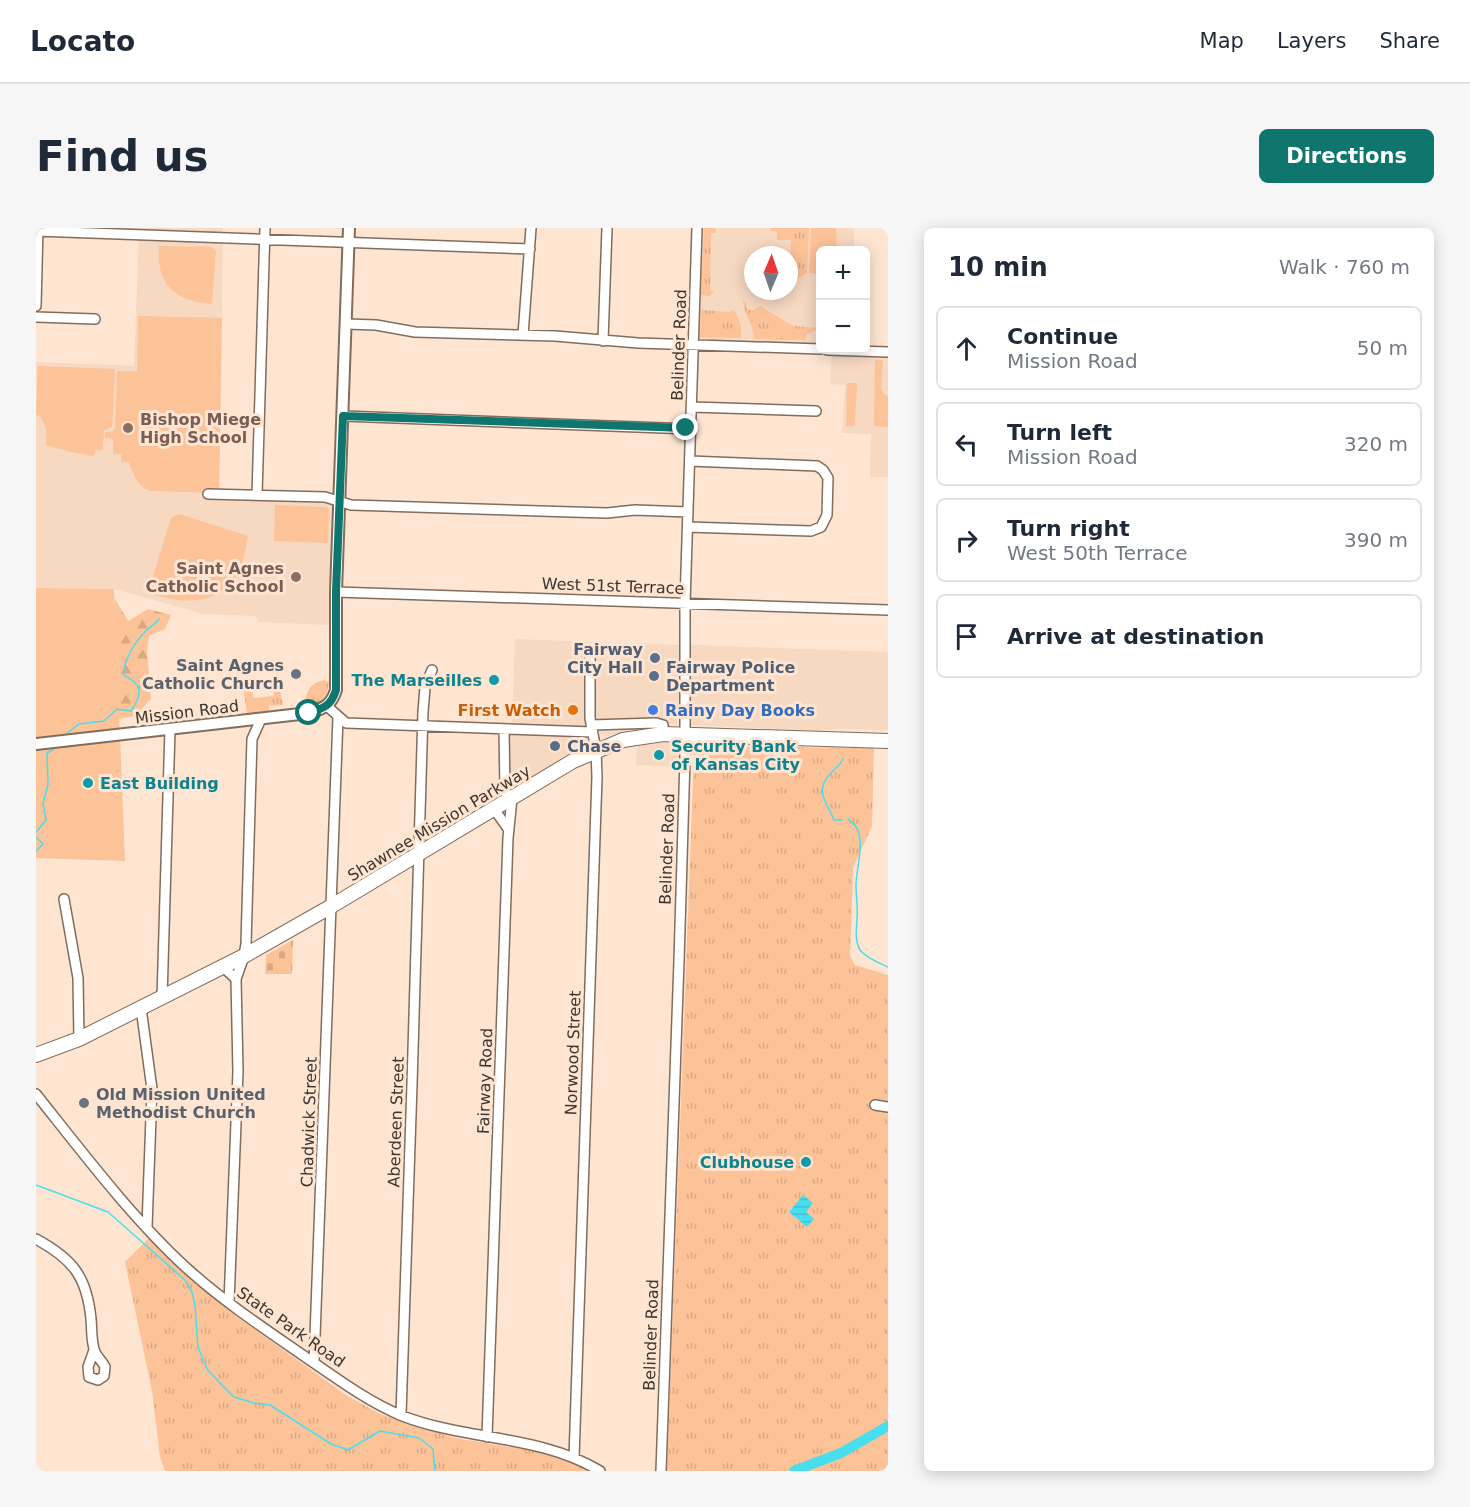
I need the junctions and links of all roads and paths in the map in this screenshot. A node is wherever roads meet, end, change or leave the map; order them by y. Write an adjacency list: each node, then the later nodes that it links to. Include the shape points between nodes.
1 (264, 228): 7 (street)
2 (349, 228): 8 (main road)
3 (531, 228): 9 (street)
4 (607, 228): 15 (street)
5 (697, 228): 16 (street, Belinder Road)
6 (37, 230): 7 (street); 10 (street)
7 (264, 239): 8 (street); 26 (street)
8 (349, 242): 9 (street); 13 (main road)
9 (530, 249): 14 (street)
10 (36, 306)
11 (36, 317): 12 (street)
12 (95, 319)
13 (346, 324): 14 (street, via 416,332); 22 (main road)
14 (524, 335): 15 (street)
15 (603, 341): 16 (street)
16 (694, 345): 17 (street); 20 (street, Belinder Road)
17 (816, 349)
18 (870, 351): 19 (street)
19 (888, 352)
20 (692, 406): 21 (street); 23 (street, Belinder Road)
21 (816, 411)
22 (343, 416): 23 (street); 27 (main road)
23 (691, 429): 24 (street, Belinder Road)
24 (690, 461): 28 (street, Belinder Road); 29 (street, via 817,466 828,478 828,500 826,521 811,531)
25 (208, 494): 26 (street)
26 (257, 495): 27 (street)
27 (340, 501): 28 (street, via 351,505 549,512); 30 (main road)
28 (688, 512): 29 (street, Belinder Road)
29 (688, 527): 31 (street, Belinder Road)
30 (336, 592): 31 (street, West 51st Terrace); 35 (main road, via 336,690)
31 (685, 603): 32 (street, West 51st Terrace); 44 (street, Belinder Road)
32 (888, 610)
33 (590, 650): 40 (street, Norwood Street)
34 (432, 670): 39 (street, Aberdeen Street, via 425,687)
35 (328, 707): 36 (street); 37 (main road, Mission Road)
36 (338, 717): 39 (street, via 346,723); 57 (street, Chadwick Street)
37 (261, 719): 38 (main road, Mission Road); 45 (street)
38 (241, 721): 41 (main road, Mission Road); 45 (street)
39 (423, 726): 42 (street); 51 (street, Aberdeen Street)
40 (592, 728): 42 (street); 43 (street, via 656,723 663,725); 48 (street, Norwood Street)
41 (170, 729): 47 (main road, Mission Road); 66 (street)
42 (504, 729): 49 (street, Fairway Road, via 505,792)
43 (663, 734): 44 (highway, Shawnee Mission Parkway); 48 (highway, Shawnee Mission Parkway, via 623,740)
44 (684, 735): 46 (highway, Shawnee Mission Parkway); 82 (street, Belinder Road)
45 (252, 739): 63 (street)
46 (888, 741)
47 (36, 744)
48 (596, 750): 49 (highway, Shawnee Mission Parkway); 80 (street, Norwood Street)
49 (512, 798): 50 (highway, Shawnee Mission Parkway); 52 (street, Fairway Road)
50 (494, 809): 52 (street); 53 (highway, Shawnee Mission Parkway)
51 (420, 830): 53 (street); 54 (street, Aberdeen Street)
52 (508, 830): 79 (street, Fairway Road)
53 (438, 843): 54 (highway, Shawnee Mission Parkway)
54 (420, 854): 55 (highway, Shawnee Mission Parkway); 56 (street, Aberdeen Street)
55 (406, 862): 56 (street); 58 (highway, Shawnee Mission Parkway)
56 (419, 879): 78 (street, Aberdeen Street)
57 (331, 881): 58 (street); 60 (street, Chadwick Street)
58 (347, 897): 60 (highway, Shawnee Mission Parkway)
59 (64, 899): 68 (street, via 78,978)
60 (330, 907): 61 (highway, Shawnee Mission Parkway); 62 (street, Chadwick Street)
61 (313, 917): 62 (street); 63 (highway, Shawnee Mission Parkway)
62 (330, 929): 77 (street, Chadwick Street)
63 (244, 956): 64 (highway, Shawnee Mission Parkway); 65 (street)
64 (223, 967): 65 (street); 66 (highway, Shawnee Mission Parkway)
65 (236, 979): 75 (street, via 238,1071)
66 (162, 998): 67 (highway, Shawnee Mission Parkway)
67 (141, 1008): 68 (highway, Shawnee Mission Parkway); 73 (street, via 152,1089)
68 (79, 1039): 69 (highway, Shawnee Mission Parkway)
69 (36, 1055)
70 (36, 1094): 73 (street, State Park Road)
71 (875, 1105): 72 (street)
72 (888, 1107)
73 (147, 1227): 75 (street, State Park Road, via 190,1271)
74 (36, 1239): 76 (street, via 61,1254 81,1277 89,1302)
75 (229, 1303): 77 (street, State Park Road)
76 (94, 1350)
77 (314, 1363): 78 (street, State Park Road, via 361,1395)
78 (400, 1415): 79 (street, State Park Road, via 442,1429)
79 (487, 1437): 80 (street, State Park Road, via 538,1445)
80 (574, 1458): 81 (street, State Park Road)
81 (600, 1471)
82 (661, 1471)

